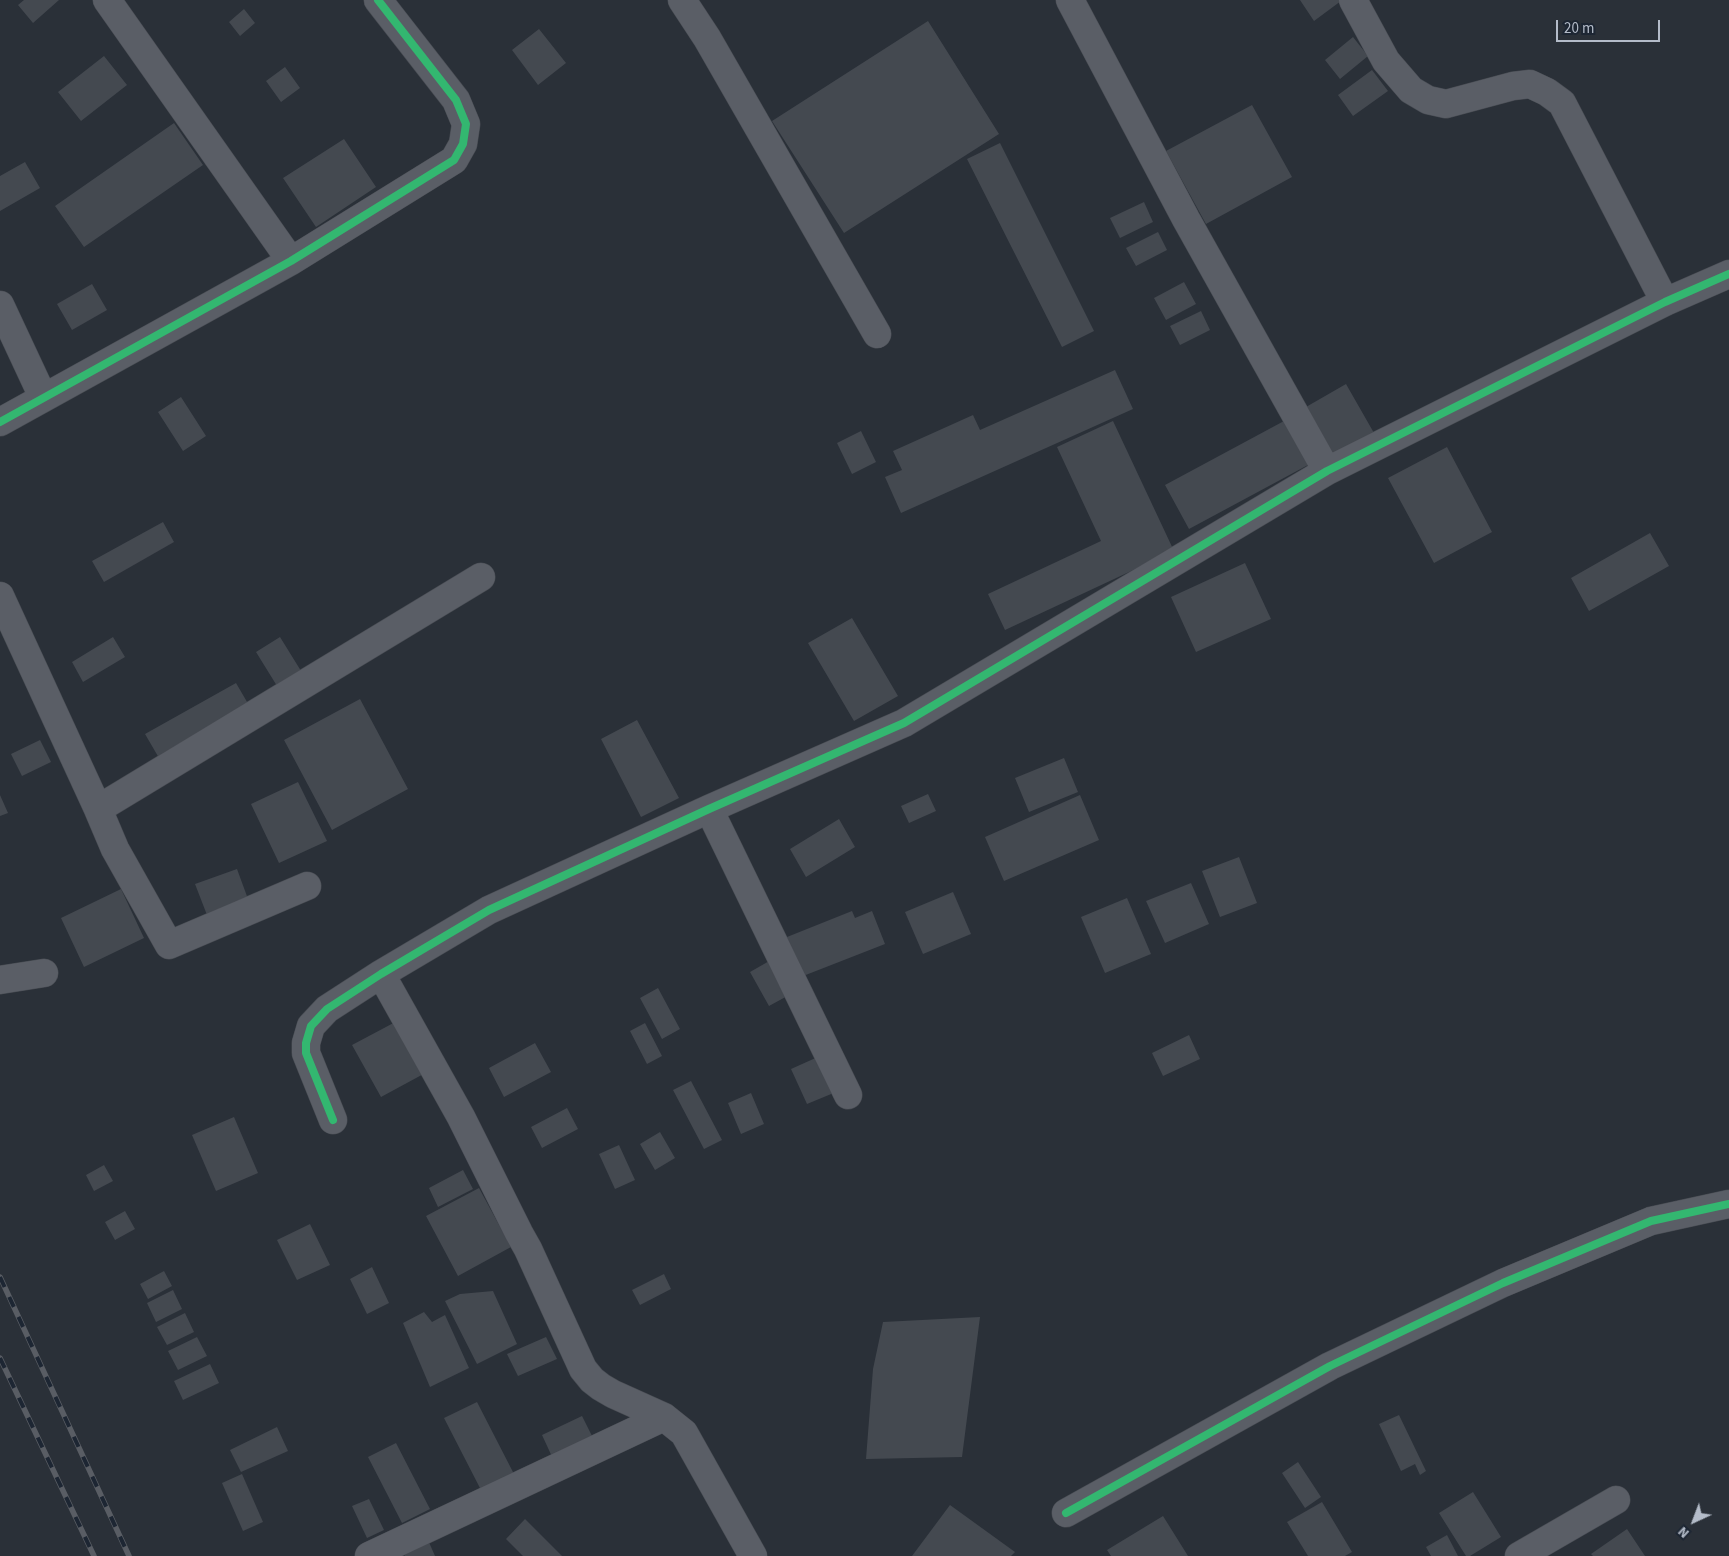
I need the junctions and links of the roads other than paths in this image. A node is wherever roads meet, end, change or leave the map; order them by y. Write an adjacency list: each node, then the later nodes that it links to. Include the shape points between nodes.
1 (107, 0): 6 (street)
2 (378, 0): 6 (street, via 456,100 466,124 463,144 454,160)
3 (682, 0): 10 (street)
4 (1070, 0): 13 (street)
5 (1352, 0): 8 (street, via 1386,61 1412,90 1428,100 1446,104 1530,84 1562,103)
6 (291, 261): 11 (street)
7 (1729, 274): 8 (street)
8 (1665, 302): 13 (street)
9 (0, 304): 11 (street)
10 (877, 334)
11 (43, 397): 12 (street)
12 (0, 422)
13 (1327, 471): 17 (street, via 904,723)
14 (481, 577): 16 (street)
15 (0, 596): 16 (street)
16 (98, 809): 18 (street, via 115,849 169,945)
17 (709, 809): 20 (street, via 488,910); 22 (street)
18 (308, 886)
19 (44, 973): 21 (street)
20 (381, 974): 23 (street, via 326,1009 311,1026 306,1053); 25 (street, via 461,1117 584,1369 592,1380 613,1394)
21 (0, 980)
22 (848, 1095)
23 (333, 1120)
24 (1729, 1204): 27 (street, via 1651,1221 1503,1283 1330,1366)
25 (664, 1417): 28 (street); 29 (street, via 684,1433)
26 (1616, 1500): 30 (street)
27 (1066, 1513)
28 (369, 1556)
29 (753, 1556)
30 (1519, 1556)

